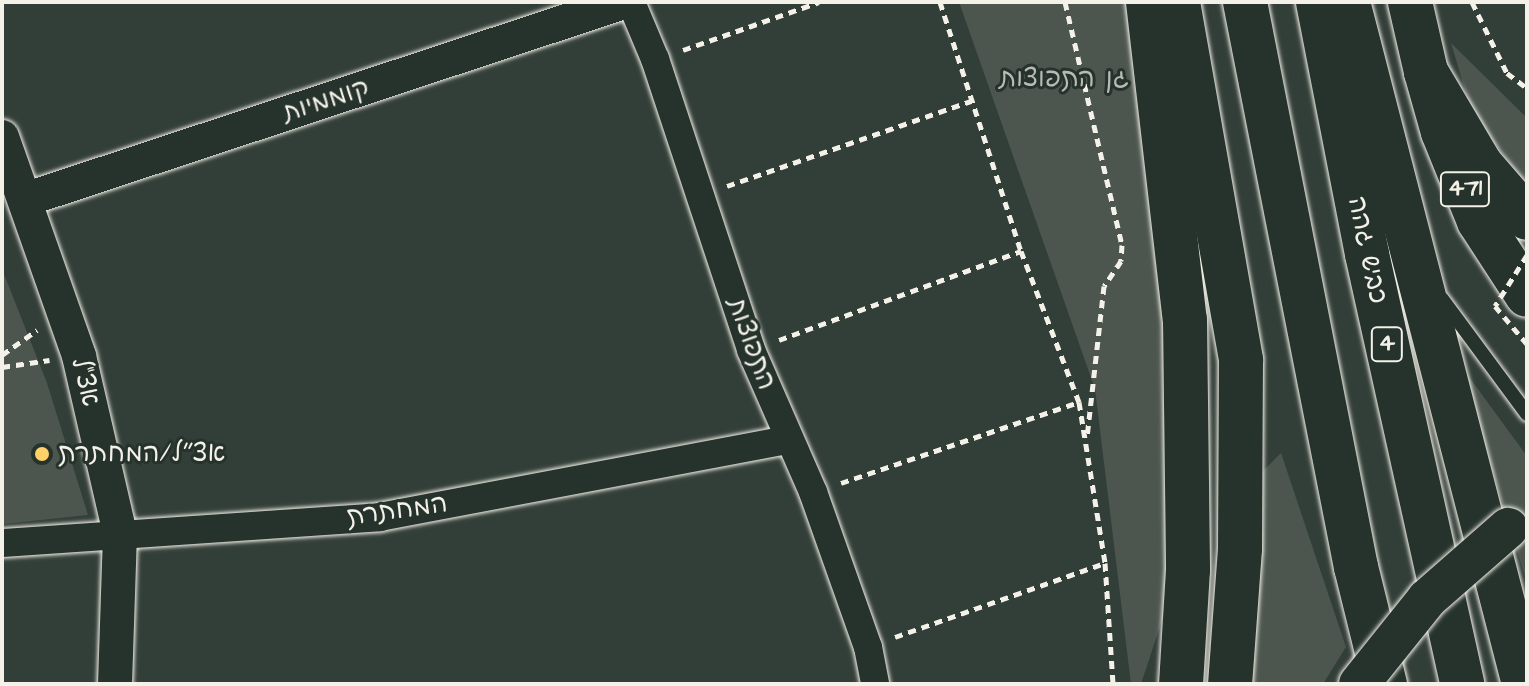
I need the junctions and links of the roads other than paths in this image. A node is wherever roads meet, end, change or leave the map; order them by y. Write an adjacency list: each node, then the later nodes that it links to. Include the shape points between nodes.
1 (624, 2): 11 (street, קוממיות)
2 (631, 2): 16 (street, התפוצות, via 655,59 751,350)
3 (1148, 2): 22 (highway, via 1185,320 1188,509)
4 (1178, 2): 23 (highway, via 1241,360 1240,549)
5 (1245, 2): 25 (highway, via 1356,567)
6 (1318, 2): 26 (highway, כביש גהה / 4, via 1367,254)
7 (1348, 2): 13 (highway)
8 (1410, 2): 9 (highway)
9 (1426, 72): 12 (highway, via 1481,165); 14 (highway, 471, via 1443,132 1479,221)
10 (2, 137): 11 (street, אצ"ל)
11 (27, 199): 18 (street, אצ"ל, via 79,356)
12 (1527, 218)
13 (1405, 229): 15 (lane, via 1448,310); 27 (highway)
14 (1527, 295)
15 (1527, 414)
16 (788, 440): 18 (street, המחתרת, via 380,517); 21 (street, התפוצות, via 813,492 868,647)
17 (1508, 528): 24 (main road, bridge, via 1427,599)
18 (120, 534): 19 (street, המחתרת); 20 (street, אצ"ל)
19 (2, 543)
20 (115, 684)
21 (875, 684)
22 (1181, 684)
23 (1230, 684)
24 (1359, 684)
25 (1385, 684)
26 (1462, 684)
27 (1524, 684)

